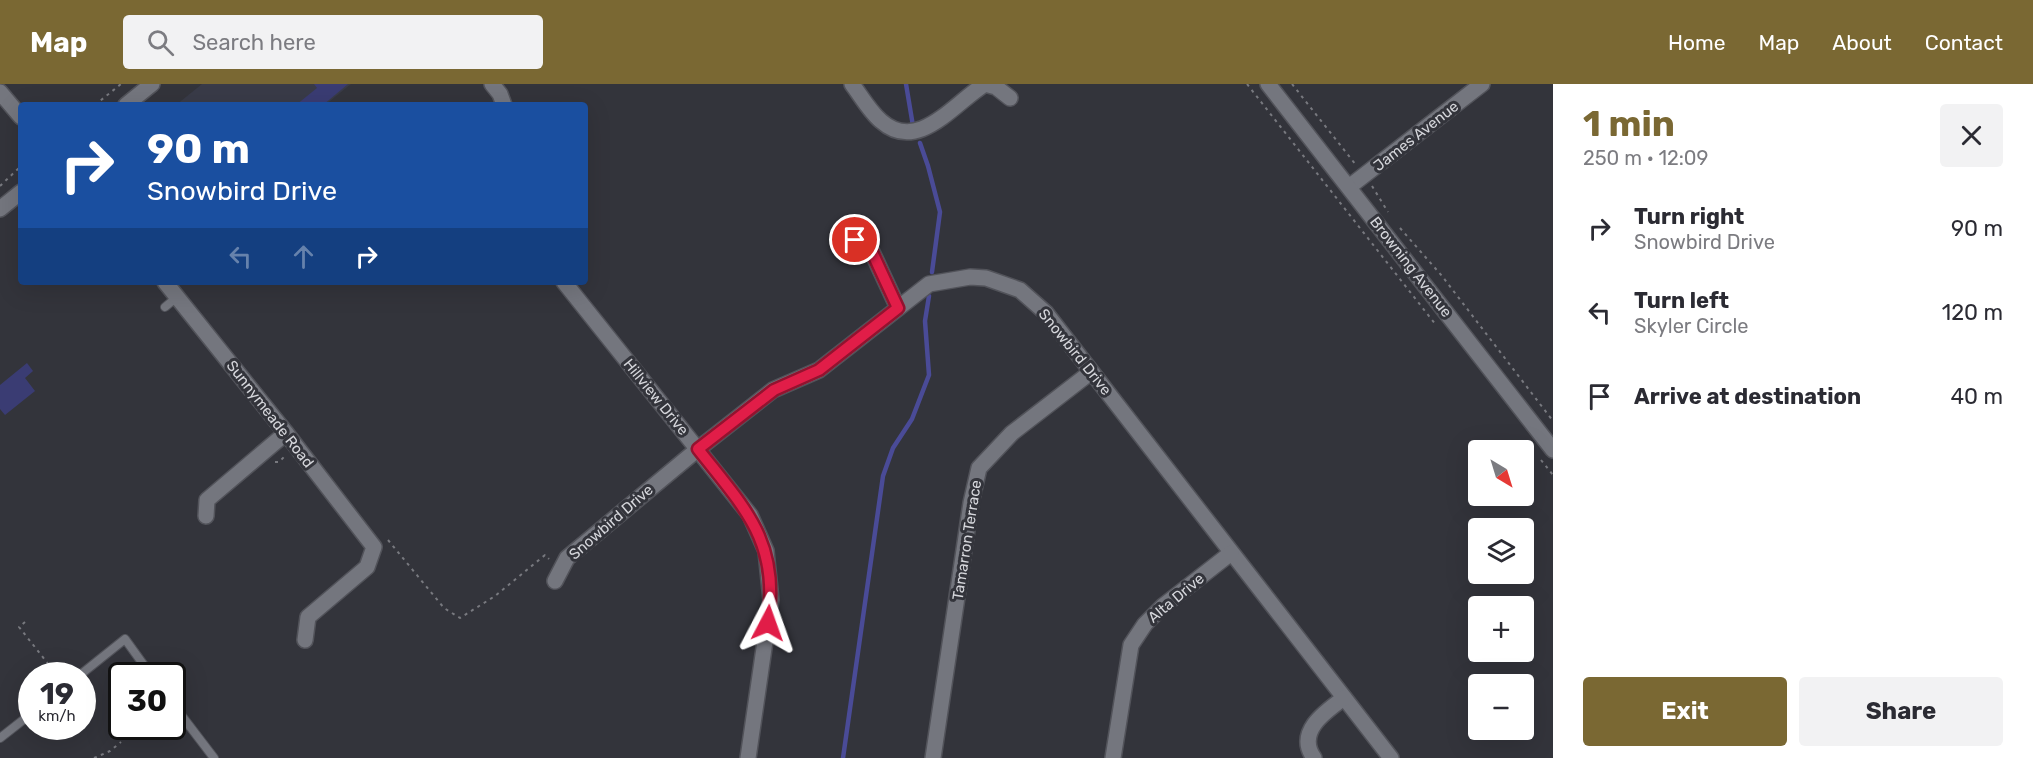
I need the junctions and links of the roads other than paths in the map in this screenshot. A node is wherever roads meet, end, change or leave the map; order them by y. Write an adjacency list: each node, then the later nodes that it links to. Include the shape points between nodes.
1 (152, 84): 8 (street)
2 (492, 84): 9 (street)
3 (852, 84): 7 (street, via 880,121 896,131 916,132 935,123 985,84)
4 (1268, 84): 11 (street, Browning Avenue)
5 (1482, 84): 11 (street, James Avenue)
6 (0, 92): 10 (street)
7 (1010, 98)
8 (130, 102)
9 (503, 102)
10 (18, 113)
11 (1349, 187): 23 (street, Browning Avenue)
12 (18, 194): 13 (street)
13 (0, 209)
14 (855, 240): 19 (street, via 872,252)
15 (167, 285): 17 (street, Sunnymeade Road)
16 (566, 285): 22 (street, Hillview Drive)
17 (177, 297): 18 (lane); 21 (street, Sunnymeade Road)
18 (165, 307)
19 (898, 308): 20 (street, Snowbird Drive, via 929,284 970,277 1002,282 1020,290 1046,313); 22 (street, Snowbird Drive, via 819,370 774,390)
20 (1091, 372): 25 (street, Snowbird Drive); 36 (street, Tamarron Terrace, via 1012,433 979,468)
21 (286, 433): 24 (street, via 207,500); 27 (street, Sunnymeade Road, via 374,548 367,567 308,617)
22 (698, 449): 26 (street, Snowbird Drive, via 567,558); 35 (street, Hillview Drive, via 750,515 766,551 771,600)
23 (1547, 455)
24 (206, 516)
25 (1231, 552): 30 (street, Snowbird Drive); 37 (street, Alta Drive, via 1163,606 1131,645)
26 (555, 581)
27 (305, 640)
28 (96, 662): 29 (lane, via 124,639)
29 (141, 662)
30 (1344, 698): 38 (street, via 1313,724 1308,740); 39 (street, Snowbird Drive)
31 (186, 721): 34 (lane)
32 (18, 724): 33 (lane)
33 (0, 738)
34 (214, 758)
35 (748, 758)
36 (933, 758)
37 (1113, 758)
38 (1314, 758)
39 (1392, 758)

